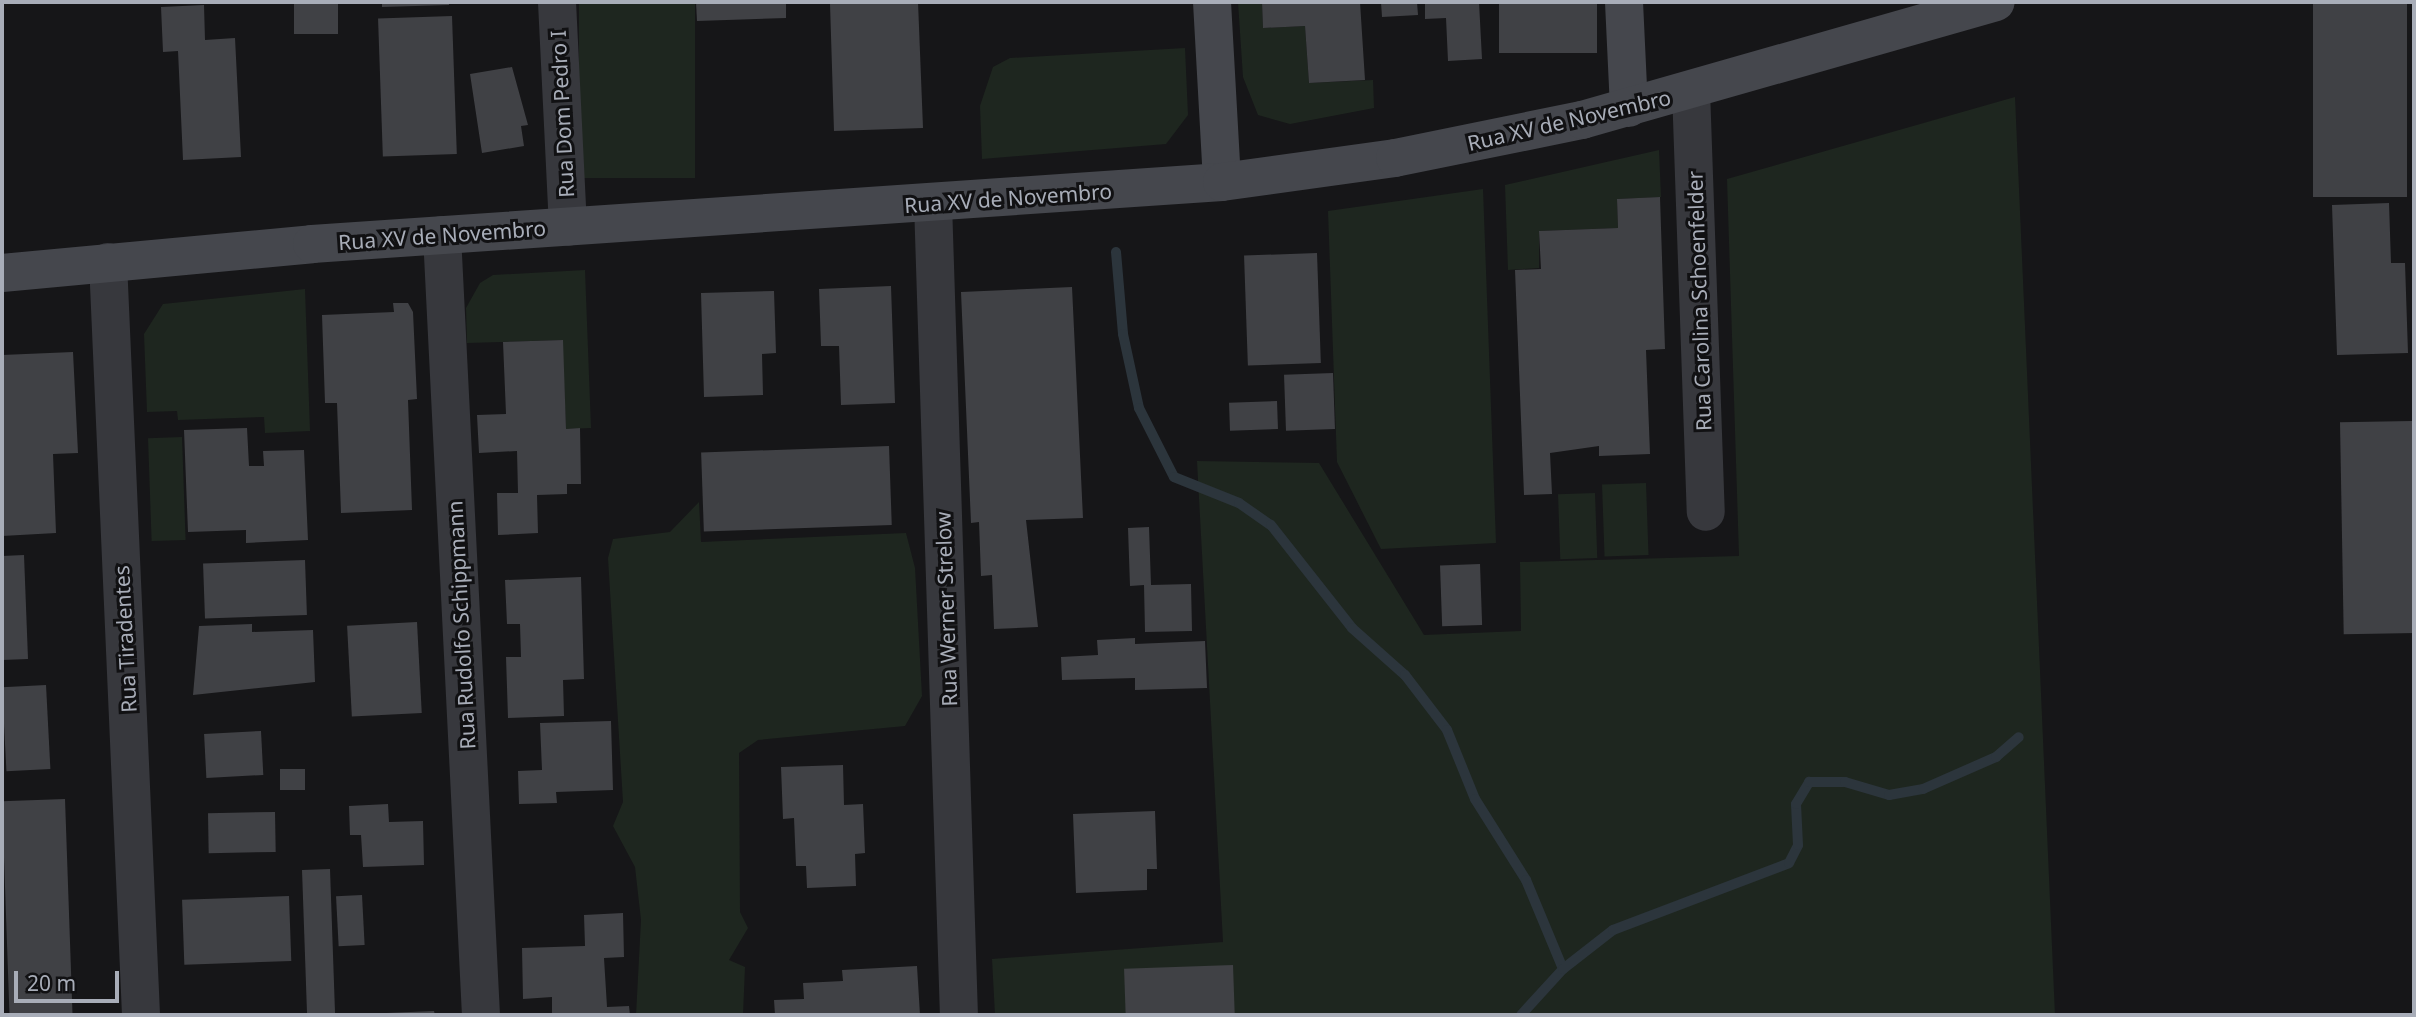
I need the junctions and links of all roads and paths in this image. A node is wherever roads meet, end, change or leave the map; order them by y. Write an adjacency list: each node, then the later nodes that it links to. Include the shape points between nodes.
1 (557, 2): 9 (street, Rua Dom Pedro I)
2 (1212, 2): 7 (main road)
3 (1625, 2): 6 (main road)
4 (1995, 2): 5 (main road, Rua XV de Novembro)
5 (1692, 90): 6 (main road, Rua XV de Novembro); 13 (street, Rua Carolina Schoenfelder)
6 (1629, 108): 7 (main road, Rua XV de Novembro, via 1395,158)
7 (1222, 182): 8 (main road, Rua XV de Novembro)
8 (933, 203): 9 (main road, Rua XV de Novembro); 16 (street, Rua Werner Strelow)
9 (568, 227): 10 (main road, Rua XV de Novembro)
10 (442, 235): 11 (main road, Rua XV de Novembro); 15 (street, Rua Rudolfo Schippmann)
11 (108, 262): 12 (main road, Rua XV de Novembro); 14 (street, Rua Tiradentes)
12 (2, 273)
13 (1706, 512)
14 (141, 1015)
15 (481, 1015)
16 (959, 1015)

